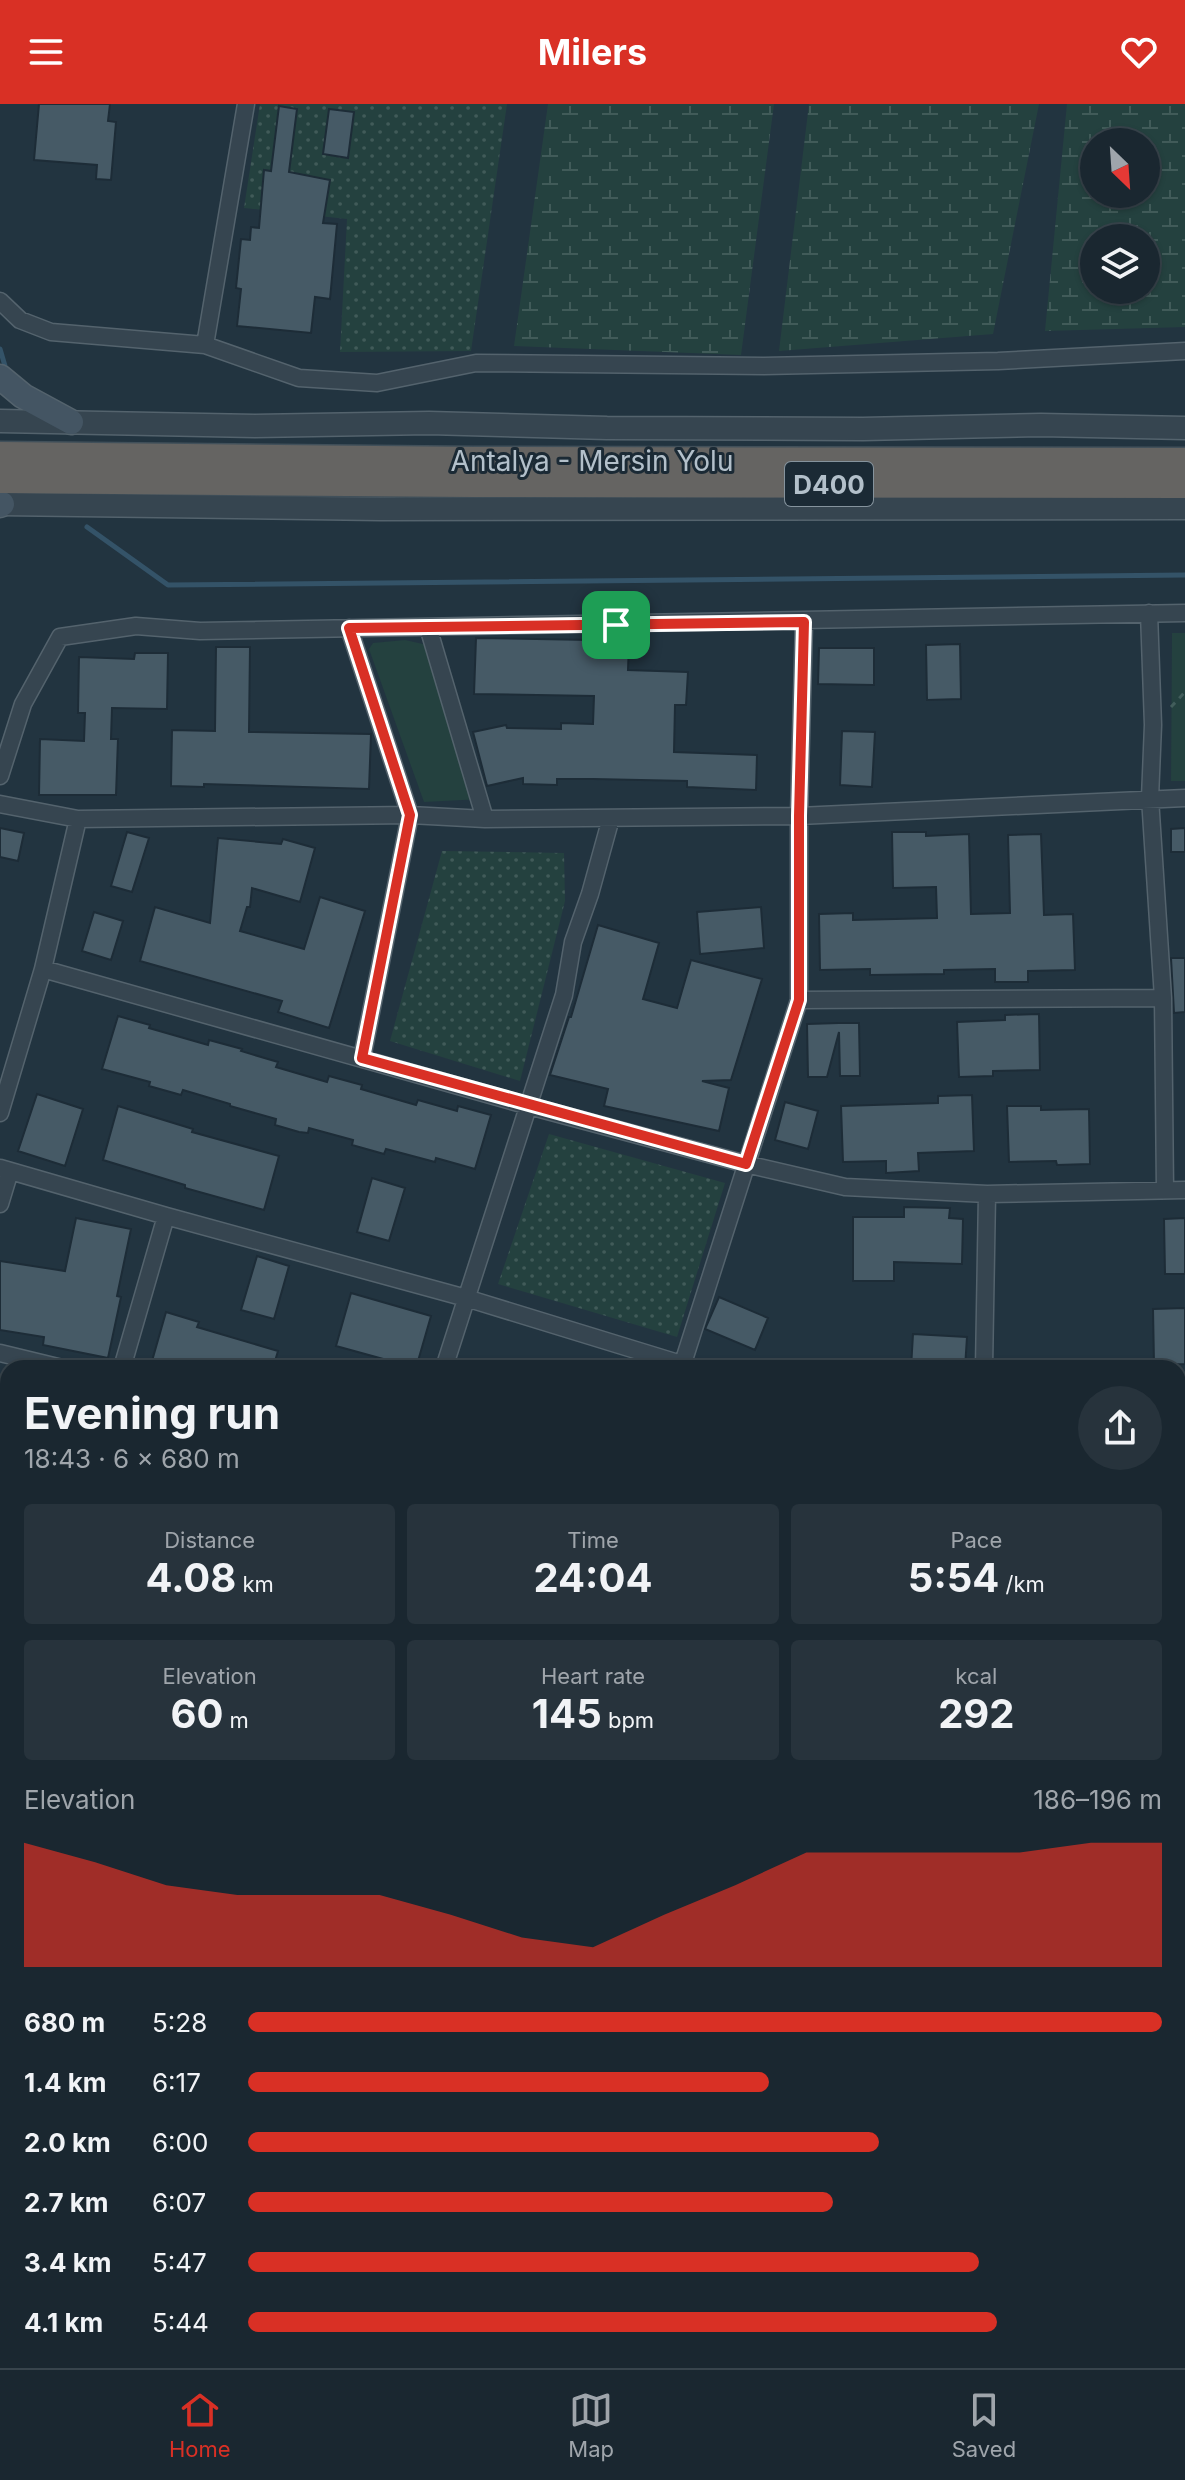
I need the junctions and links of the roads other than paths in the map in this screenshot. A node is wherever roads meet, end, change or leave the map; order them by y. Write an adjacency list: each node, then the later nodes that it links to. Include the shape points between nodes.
1 (246, 104): 3 (street)
2 (0, 301): 3 (street, via 20,320 51,332)
3 (205, 345): 4 (street, via 299,378 377,383 476,363 764,366)
4 (1185, 351)
5 (0, 377): 7 (main road)
6 (0, 421): 7 (street)
7 (71, 422): 8 (street)
8 (1185, 428)
9 (0, 456): 11 (highway, Antalya - Mersin Yolu / D400)
10 (1185, 462): 11 (highway, Antalya - Mersin Yolu / D400)
11 (473, 472): 12 (highway, Antalya - Mersin Yolu / D400); 13 (highway, Antalya - Mersin Yolu / D400)
12 (1185, 484)
13 (1, 498): 14 (street, via 381,509)
14 (1185, 508)
15 (1149, 613): 16 (street); 17 (street); 21 (street)
16 (1185, 613)
17 (804, 622): 18 (street); 25 (street)
18 (428, 627): 19 (street); 28 (street)
19 (349, 628): 20 (street, via 200,631 136,626 60,637 23,704); 24 (street)
20 (0, 776)
21 (1150, 798): 22 (street); 25 (street); 30 (street)
22 (1185, 798)
23 (0, 804): 27 (street)
24 (410, 815): 27 (street); 28 (street); 32 (street)
25 (799, 816): 26 (street); 31 (street)
26 (611, 818): 28 (street); 33 (street)
27 (78, 819): 29 (street)
28 (485, 819)
29 (43, 969): 32 (street); 34 (street)
30 (1163, 998): 31 (street); 37 (street)
31 (799, 1000): 35 (street)
32 (362, 1058): 33 (street)
33 (529, 1106): 35 (street); 42 (street)
34 (0, 1113)
35 (746, 1164): 39 (street, via 845,1187); 48 (street)
36 (5, 1169): 40 (street); 41 (street)
37 (1165, 1190): 38 (street); 39 (street)
38 (1185, 1190)
39 (987, 1194): 49 (street)
40 (0, 1204)
41 (166, 1216): 42 (street); 45 (street)
42 (466, 1298): 46 (street); 47 (street)
43 (0, 1353): 44 (street)
44 (29, 1360)
45 (124, 1360)
46 (447, 1360)
47 (671, 1360)
48 (688, 1360)
49 (984, 1360)

